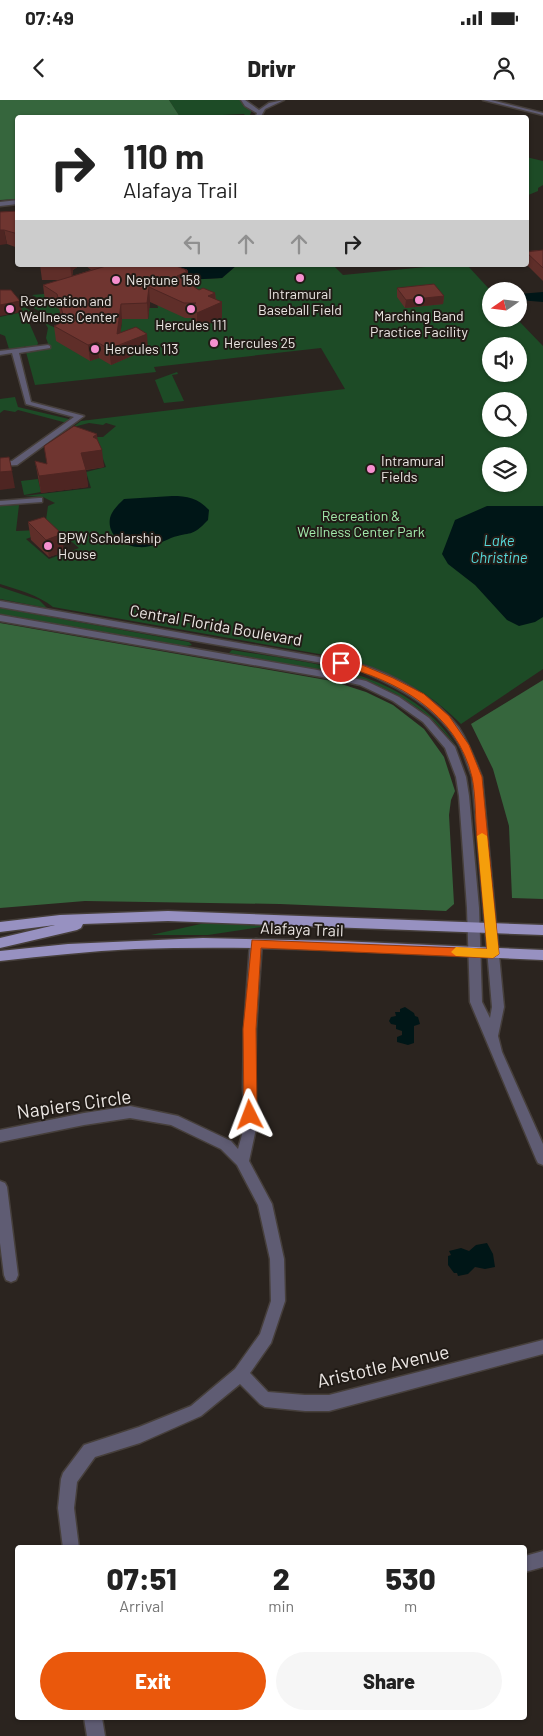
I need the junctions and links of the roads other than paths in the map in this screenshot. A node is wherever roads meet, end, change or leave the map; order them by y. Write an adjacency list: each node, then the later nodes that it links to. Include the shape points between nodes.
1 (243, 100): 6 (street)
2 (282, 100): 6 (street, via 266,106)
3 (485, 100): 5 (street)
4 (498, 100): 5 (street)
5 (543, 113)
6 (258, 115)
7 (15, 202): 8 (street)
8 (0, 204)
9 (48, 347): 10 (street)
10 (15, 351): 11 (street); 12 (street, via 28,403 80,416 14,463)
11 (0, 353)
12 (0, 464)
13 (39, 500): 14 (street)
14 (0, 503)
15 (0, 604): 20 (street, Central Florida Boulevard, via 358,667 420,696 445,718 464,745 477,777)
16 (0, 618): 19 (street, Central Florida Boulevard, via 323,674 363,683 396,699 426,720 450,747 461,777)
17 (111, 917): 18 (main road, Alafaya Trail); 19 (main road, Alafaya Trail, via 222,917); 22 (main road)
18 (0, 927)
19 (473, 927): 20 (main road, Alafaya Trail); 24 (street, Central Florida Boulevard)
20 (490, 928): 21 (main road, Alafaya Trail); 25 (street, Central Florida Boulevard)
21 (543, 930)
22 (0, 943)
23 (256, 944): 24 (main road, Alafaya Trail); 26 (main road, Alafaya Trail, via 114,944); 31 (street, via 250,1029 251,1124)
24 (473, 953): 25 (main road, Alafaya Trail); 28 (street, Central Florida Boulevard, via 476,1002)
25 (493, 954): 27 (main road, Alafaya Trail); 28 (street, Central Florida Boulevard, via 498,1007)
26 (0, 956)
27 (543, 956)
28 (492, 1036): 30 (street, Central Florida Boulevard)
29 (0, 1136): 31 (street, Napiers Circle, via 130,1112 173,1120 226,1145)
30 (543, 1159)
31 (242, 1160): 35 (street, Napiers Circle, via 265,1204 277,1259 278,1301 266,1338)
32 (0, 1187): 33 (street)
33 (11, 1275)
34 (543, 1347): 35 (street, Aristotle Avenue, via 329,1403 265,1399)
35 (240, 1374): 36 (street, Napiers Circle, via 196,1411 140,1435 90,1451 69,1479 66,1508)
36 (71, 1545)
37 (543, 1559): 38 (street)
38 (527, 1563)
39 (93, 1720): 40 (street)
40 (96, 1736)

